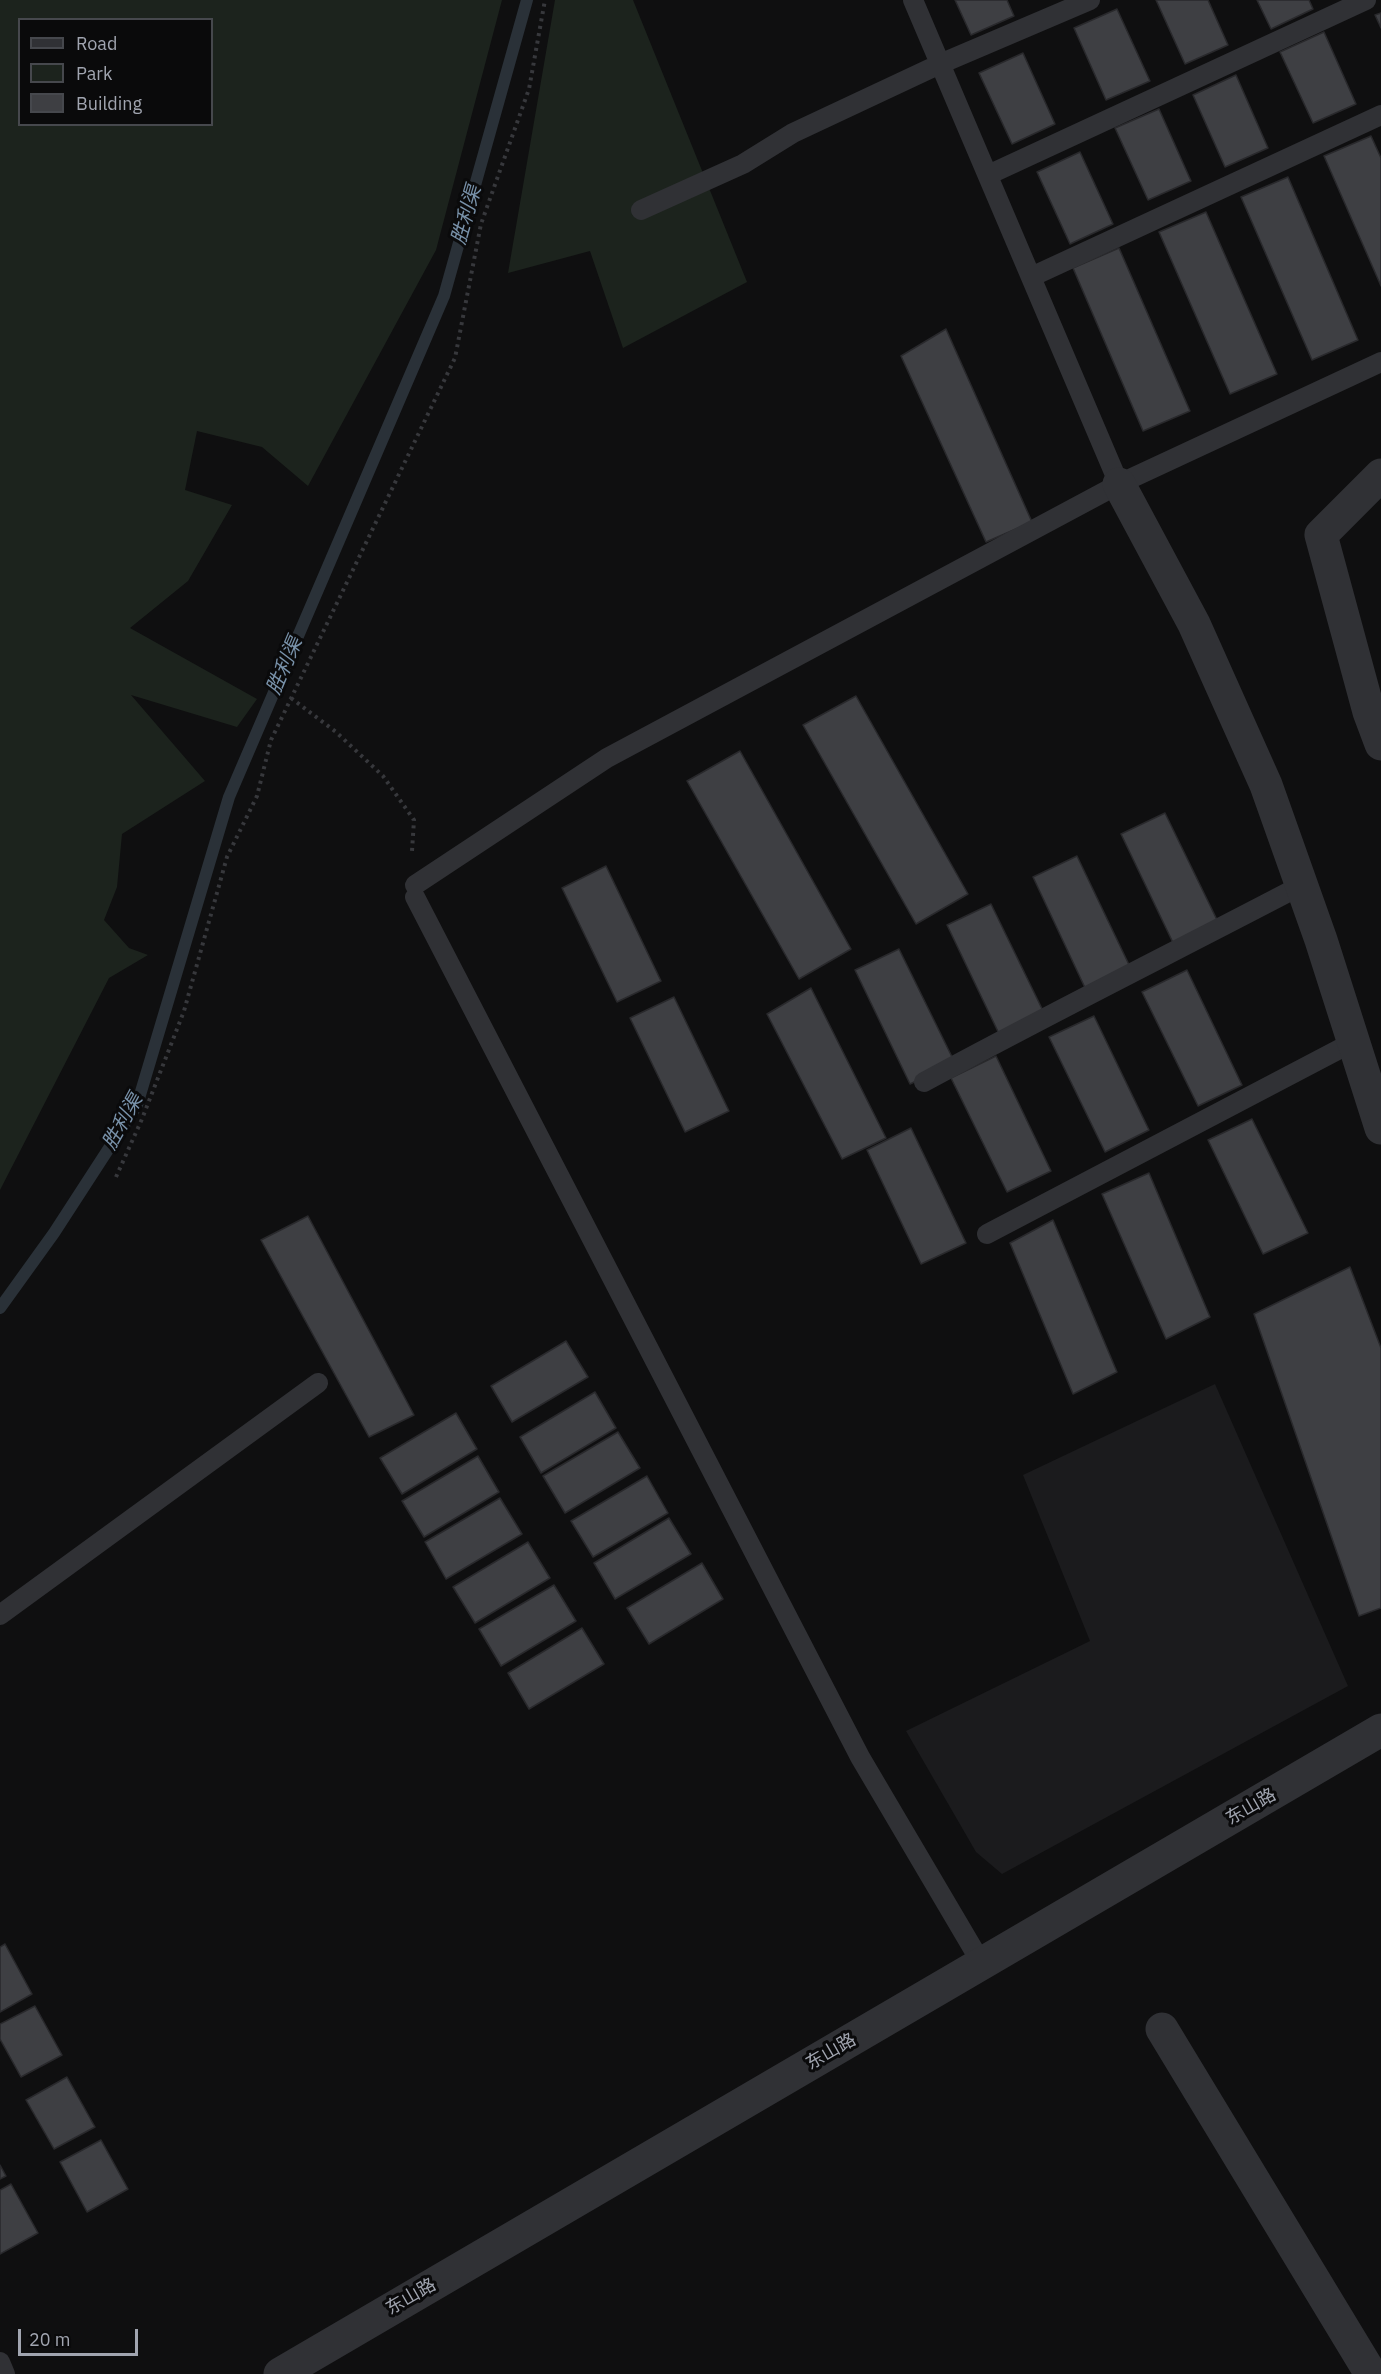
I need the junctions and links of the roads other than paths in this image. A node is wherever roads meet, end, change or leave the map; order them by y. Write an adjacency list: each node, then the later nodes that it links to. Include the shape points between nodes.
1 (913, 0): 4 (lane)
2 (1090, 0): 4 (lane)
3 (1366, 0): 6 (lane)
4 (940, 64): 6 (lane); 7 (lane, via 793,133 743,164)
5 (1381, 115): 8 (lane)
6 (988, 175): 8 (lane)
7 (641, 210)
8 (1031, 277): 11 (lane)
9 (1381, 362): 11 (lane)
10 (1381, 475): 12 (street, via 1321,535)
11 (1119, 484): 13 (street, via 1194,624 1266,785); 21 (lane, via 607,758 415,891 860,1757)
12 (1381, 744)
13 (1302, 885): 14 (street); 15 (lane)
14 (1353, 1042): 16 (street); 17 (lane)
15 (924, 1082)
16 (1381, 1128)
17 (987, 1234)
18 (318, 1383): 19 (lane)
19 (0, 1615)
20 (1381, 1730): 21 (street, 东山路)
21 (982, 1964): 25 (street, 东山路)
22 (1162, 2029): 26 (street)
23 (0, 2362): 24 (lane)
24 (5, 2374)
25 (280, 2374)
26 (1371, 2374)

